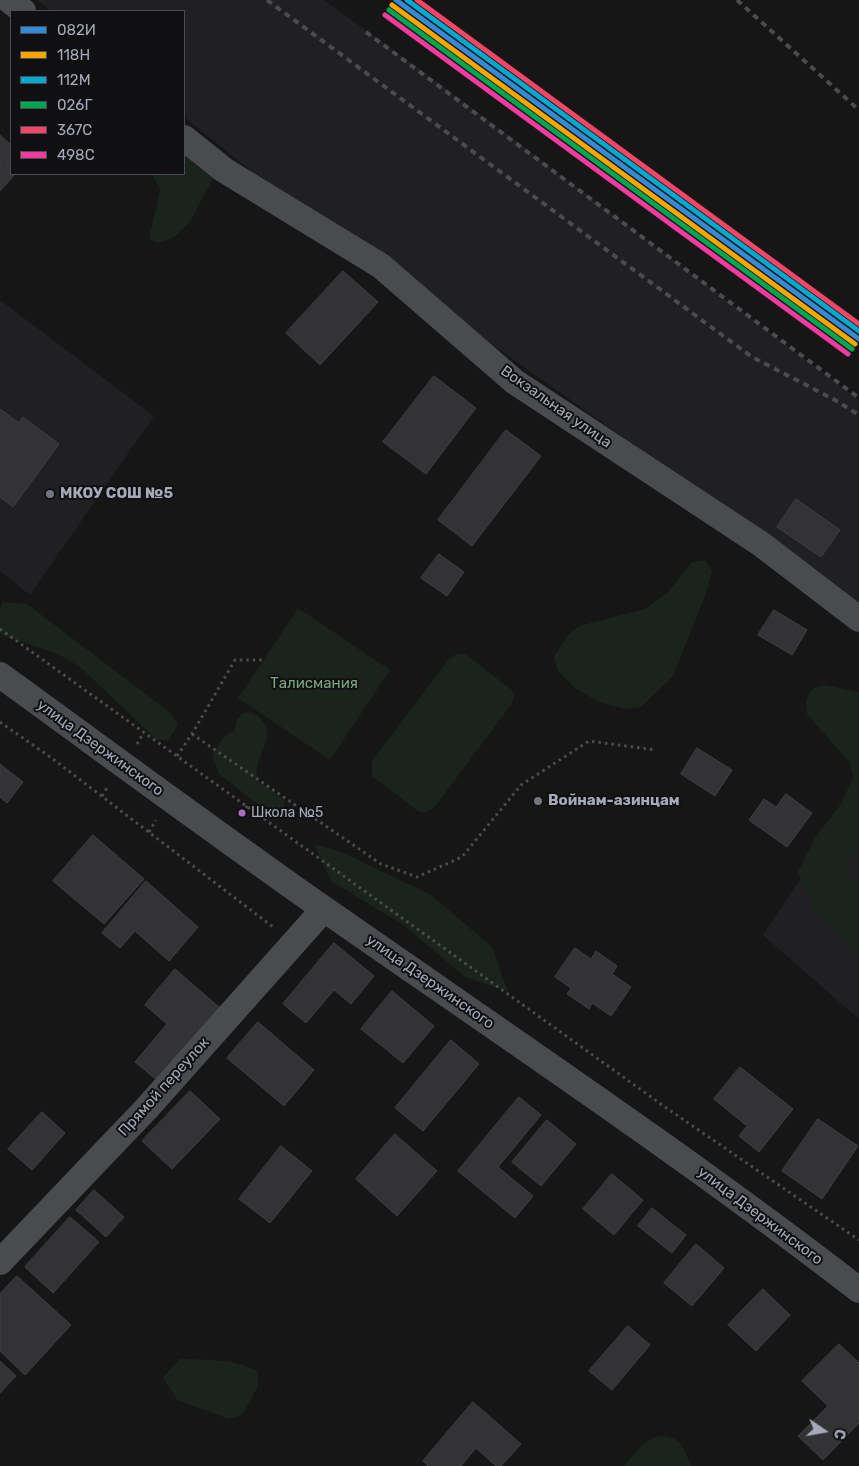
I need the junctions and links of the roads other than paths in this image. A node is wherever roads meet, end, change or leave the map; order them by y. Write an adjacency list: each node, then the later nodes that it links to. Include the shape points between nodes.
1 (9, 0): 2 (street)
2 (22, 10)
3 (185, 139): 4 (street, Вокзальная улица, via 224,170 381,266 515,382 761,544)
4 (859, 619)
5 (0, 675): 6 (street, улица Дзержинского)
6 (324, 909): 7 (street, Прямой переулок, via 147,1108); 8 (street, улица Дзержинского, via 672,1150)
7 (0, 1262)
8 (859, 1290)

